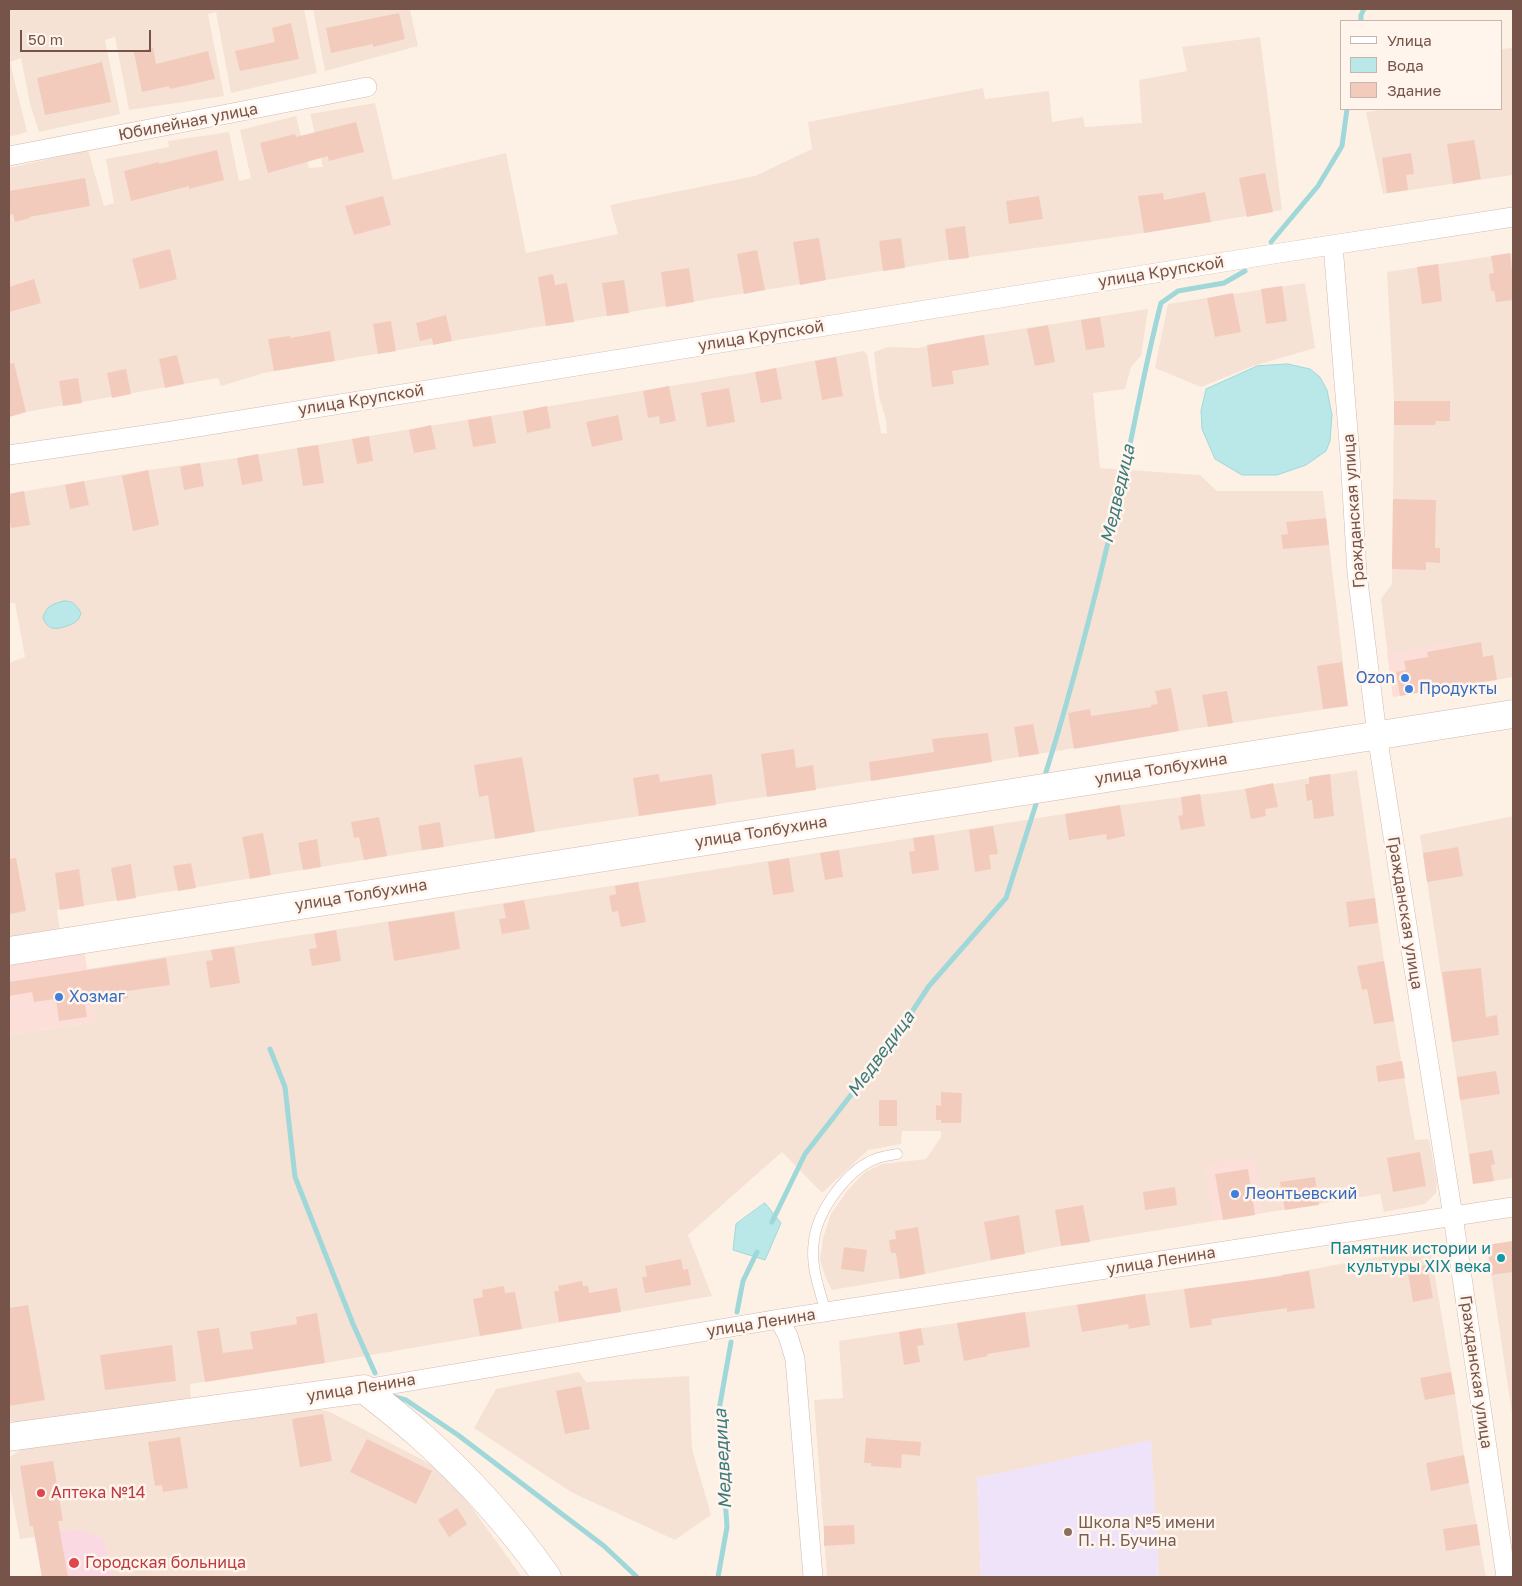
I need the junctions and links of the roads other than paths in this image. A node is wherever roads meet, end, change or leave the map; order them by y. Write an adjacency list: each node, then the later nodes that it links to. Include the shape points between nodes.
1 (367, 87): 2 (street, Юбилейная улица)
2 (9, 156)
3 (1513, 217): 4 (street, улица Крупской)
4 (1333, 245): 5 (street, улица Крупской); 7 (street, Гражданская улица, via 1357,574)
5 (9, 455)
6 (1513, 714): 7 (main road, улица Толбухина)
7 (1377, 735): 8 (main road, улица Толбухина); 11 (street, Гражданская улица)
8 (9, 951)
9 (897, 1154): 12 (lane, via 878,1158 858,1168 823,1211 814,1241 815,1275)
10 (1513, 1207): 11 (street, улица Ленина)
11 (1453, 1216): 12 (street, улица Ленина); 18 (street, Гражданская улица)
12 (826, 1312): 13 (street, улица Ленина)
13 (779, 1319): 14 (street, улица Ленина); 17 (street, via 795,1359)
14 (364, 1389): 15 (main road, улица Ленина); 16 (main road, via 445,1458 532,1555)
15 (9, 1437)
16 (547, 1577)
17 (813, 1577)
18 (1506, 1577)

